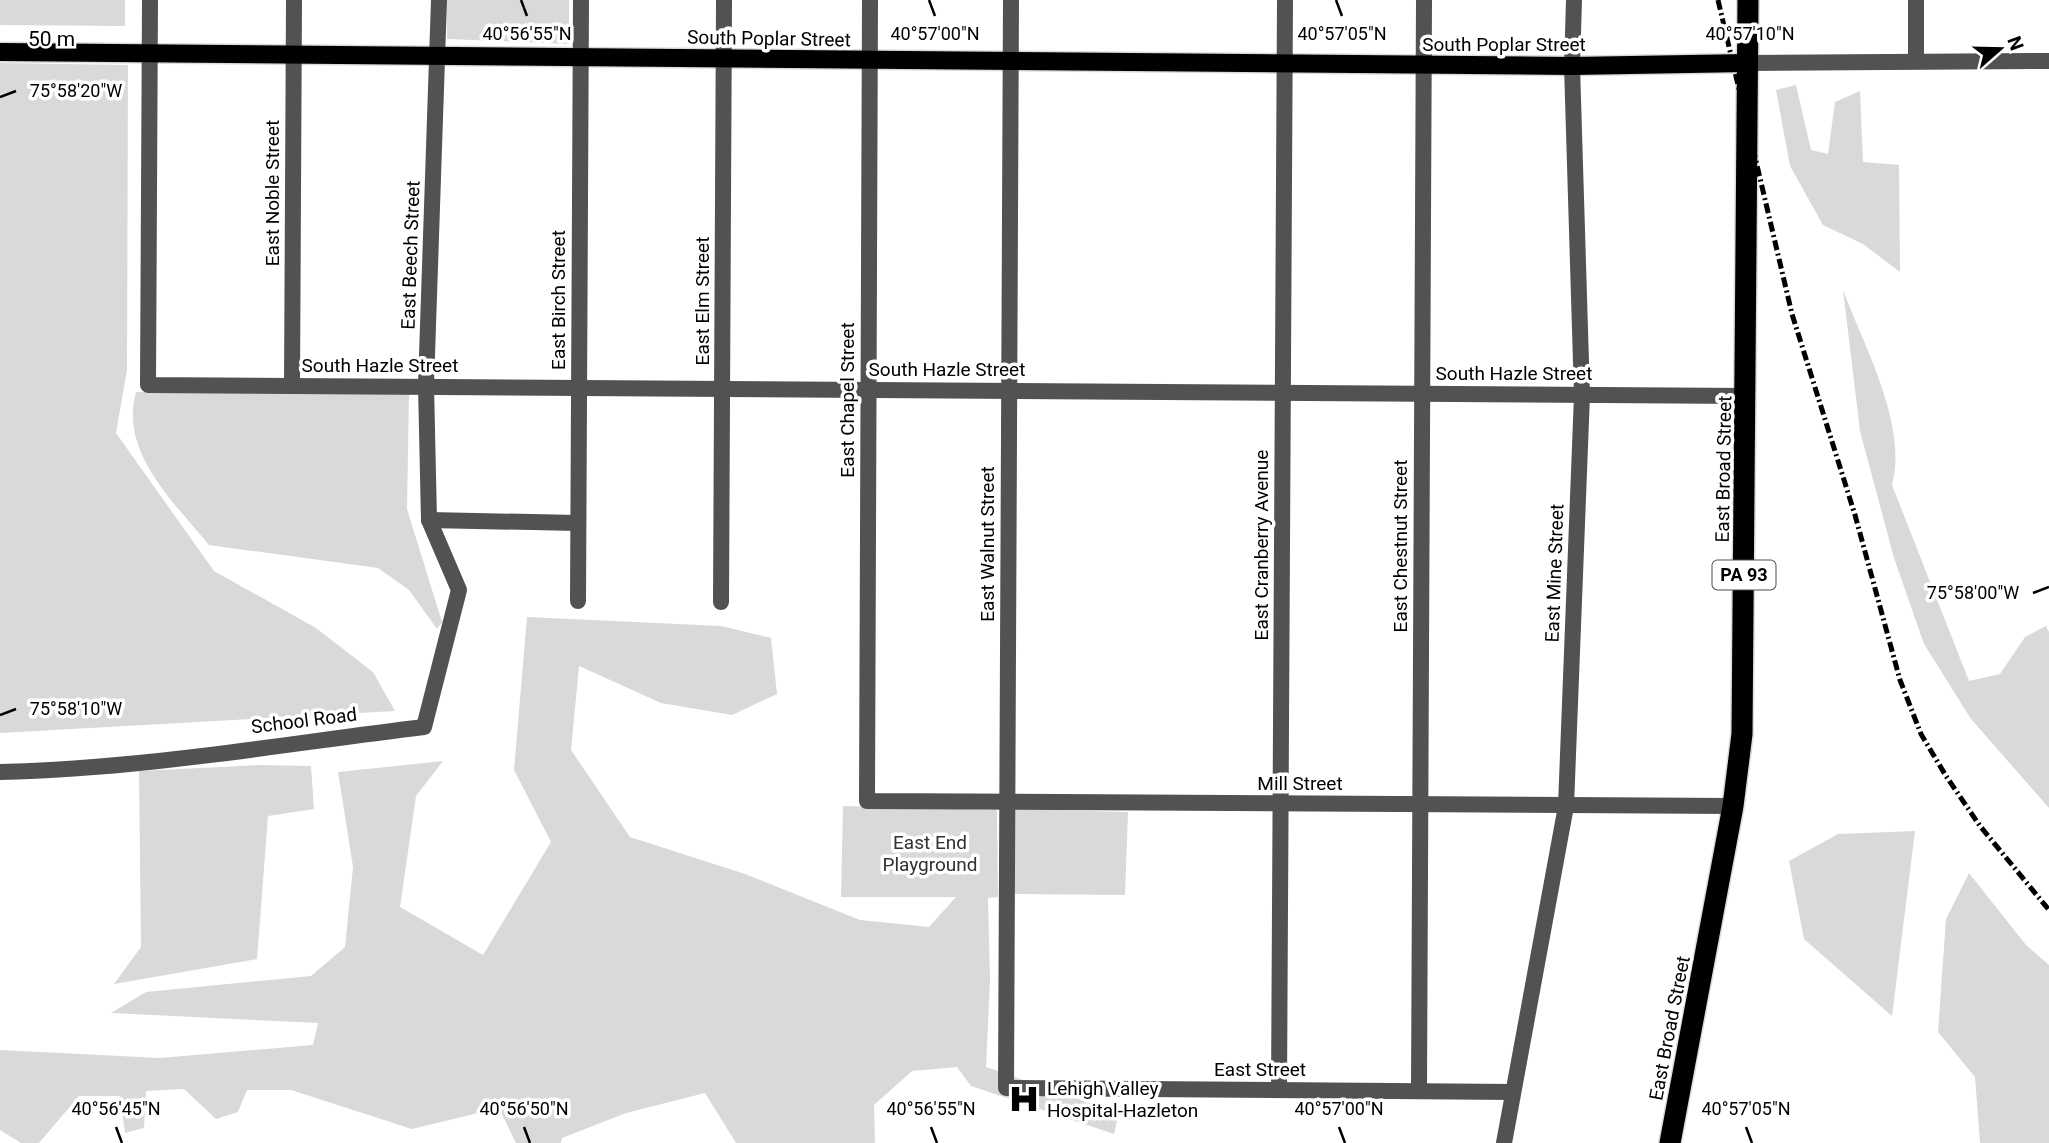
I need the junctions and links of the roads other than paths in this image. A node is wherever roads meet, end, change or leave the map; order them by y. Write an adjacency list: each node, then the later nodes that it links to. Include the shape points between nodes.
1 (150, 0): 14 (street)
2 (294, 0): 15 (street, East Noble Street)
3 (439, 0): 16 (street, East Beech Street)
4 (581, 0): 17 (street, East Birch Street)
5 (724, 0): 18 (street, East Elm Street)
6 (870, 0): 19 (street, East Chapel Street)
7 (1011, 0): 21 (street, East Walnut Street)
8 (1285, 0): 24 (street, East Cranberry Avenue)
9 (1424, 0): 25 (street, East Chestnut Street)
10 (1574, 0): 26 (street, East Mine Street)
11 (1748, 0): 23 (highway, East Broad Street / PA 93)
12 (1916, 0): 20 (street)
13 (0, 52): 14 (main road, South Poplar Street)
14 (149, 53): 15 (main road, South Poplar Street); 28 (street, South Hazle Street, via 148,384)
15 (293, 54): 16 (main road, South Poplar Street); 28 (street, East Noble Street)
16 (439, 56): 17 (main road, South Poplar Street); 27 (street, East Beech Street)
17 (580, 57): 18 (main road, South Poplar Street); 29 (street, East Birch Street)
18 (724, 58): 19 (main road, South Poplar Street); 30 (street, East Elm Street)
19 (870, 60): 21 (main road, South Poplar Street); 31 (street, East Chapel Street)
20 (1916, 60): 22 (street); 23 (street)
21 (1010, 61): 24 (main road, South Poplar Street); 32 (street, East Walnut Street)
22 (2049, 61)
23 (1748, 63): 26 (main road, South Poplar Street); 36 (highway, East Broad Street / PA 93)
24 (1284, 64): 25 (main road, South Poplar Street); 33 (street, East Cranberry Avenue)
25 (1423, 65): 26 (main road, South Poplar Street); 34 (street, East Chestnut Street)
26 (1572, 66): 35 (street, East Mine Street)
27 (426, 385): 28 (street, South Hazle Street); 29 (street, South Hazle Street); 37 (street, East Beech Street)
28 (292, 386)
29 (579, 387): 30 (street, South Hazle Street); 38 (street, East Birch Street)
30 (722, 389): 31 (street, South Hazle Street); 41 (street, East Elm Street)
31 (868, 390): 32 (street, South Hazle Street); 43 (street, East Chapel Street)
32 (1009, 391): 33 (street, South Hazle Street); 44 (street, East Walnut Street)
33 (1283, 393): 34 (street, South Hazle Street); 45 (street, East Cranberry Avenue)
34 (1422, 394): 35 (street, South Hazle Street); 46 (street, East Chestnut Street)
35 (1582, 395): 36 (street, South Hazle Street); 47 (street, East Mine Street)
36 (1746, 396): 48 (highway, East Broad Street / PA 93, via 1742,734)
37 (429, 520): 38 (street); 39 (street, East Beech Street)
38 (578, 523): 40 (street, East Birch Street)
39 (459, 590): 42 (street, School Road, via 424,727 50,771)
40 (578, 601)
41 (721, 602)
42 (0, 772)
43 (867, 801): 44 (street, Mill Street)
44 (1007, 802): 45 (street, Mill Street); 49 (street, East Walnut Street)
45 (1281, 804): 46 (street, Mill Street); 50 (street, East Cranberry Avenue)
46 (1420, 805): 47 (street, Mill Street); 51 (street, East Chestnut Street)
47 (1566, 806): 48 (street, Mill Street); 52 (street, East Mine Street)
48 (1733, 806): 54 (highway, East Broad Street / PA 93)
49 (1006, 1088): 50 (street, East Street)
50 (1279, 1090): 51 (street, East Street)
51 (1419, 1091): 52 (street, East Street)
52 (1513, 1092): 53 (street, East Mine Street)
53 (1504, 1143)
54 (1670, 1143)

